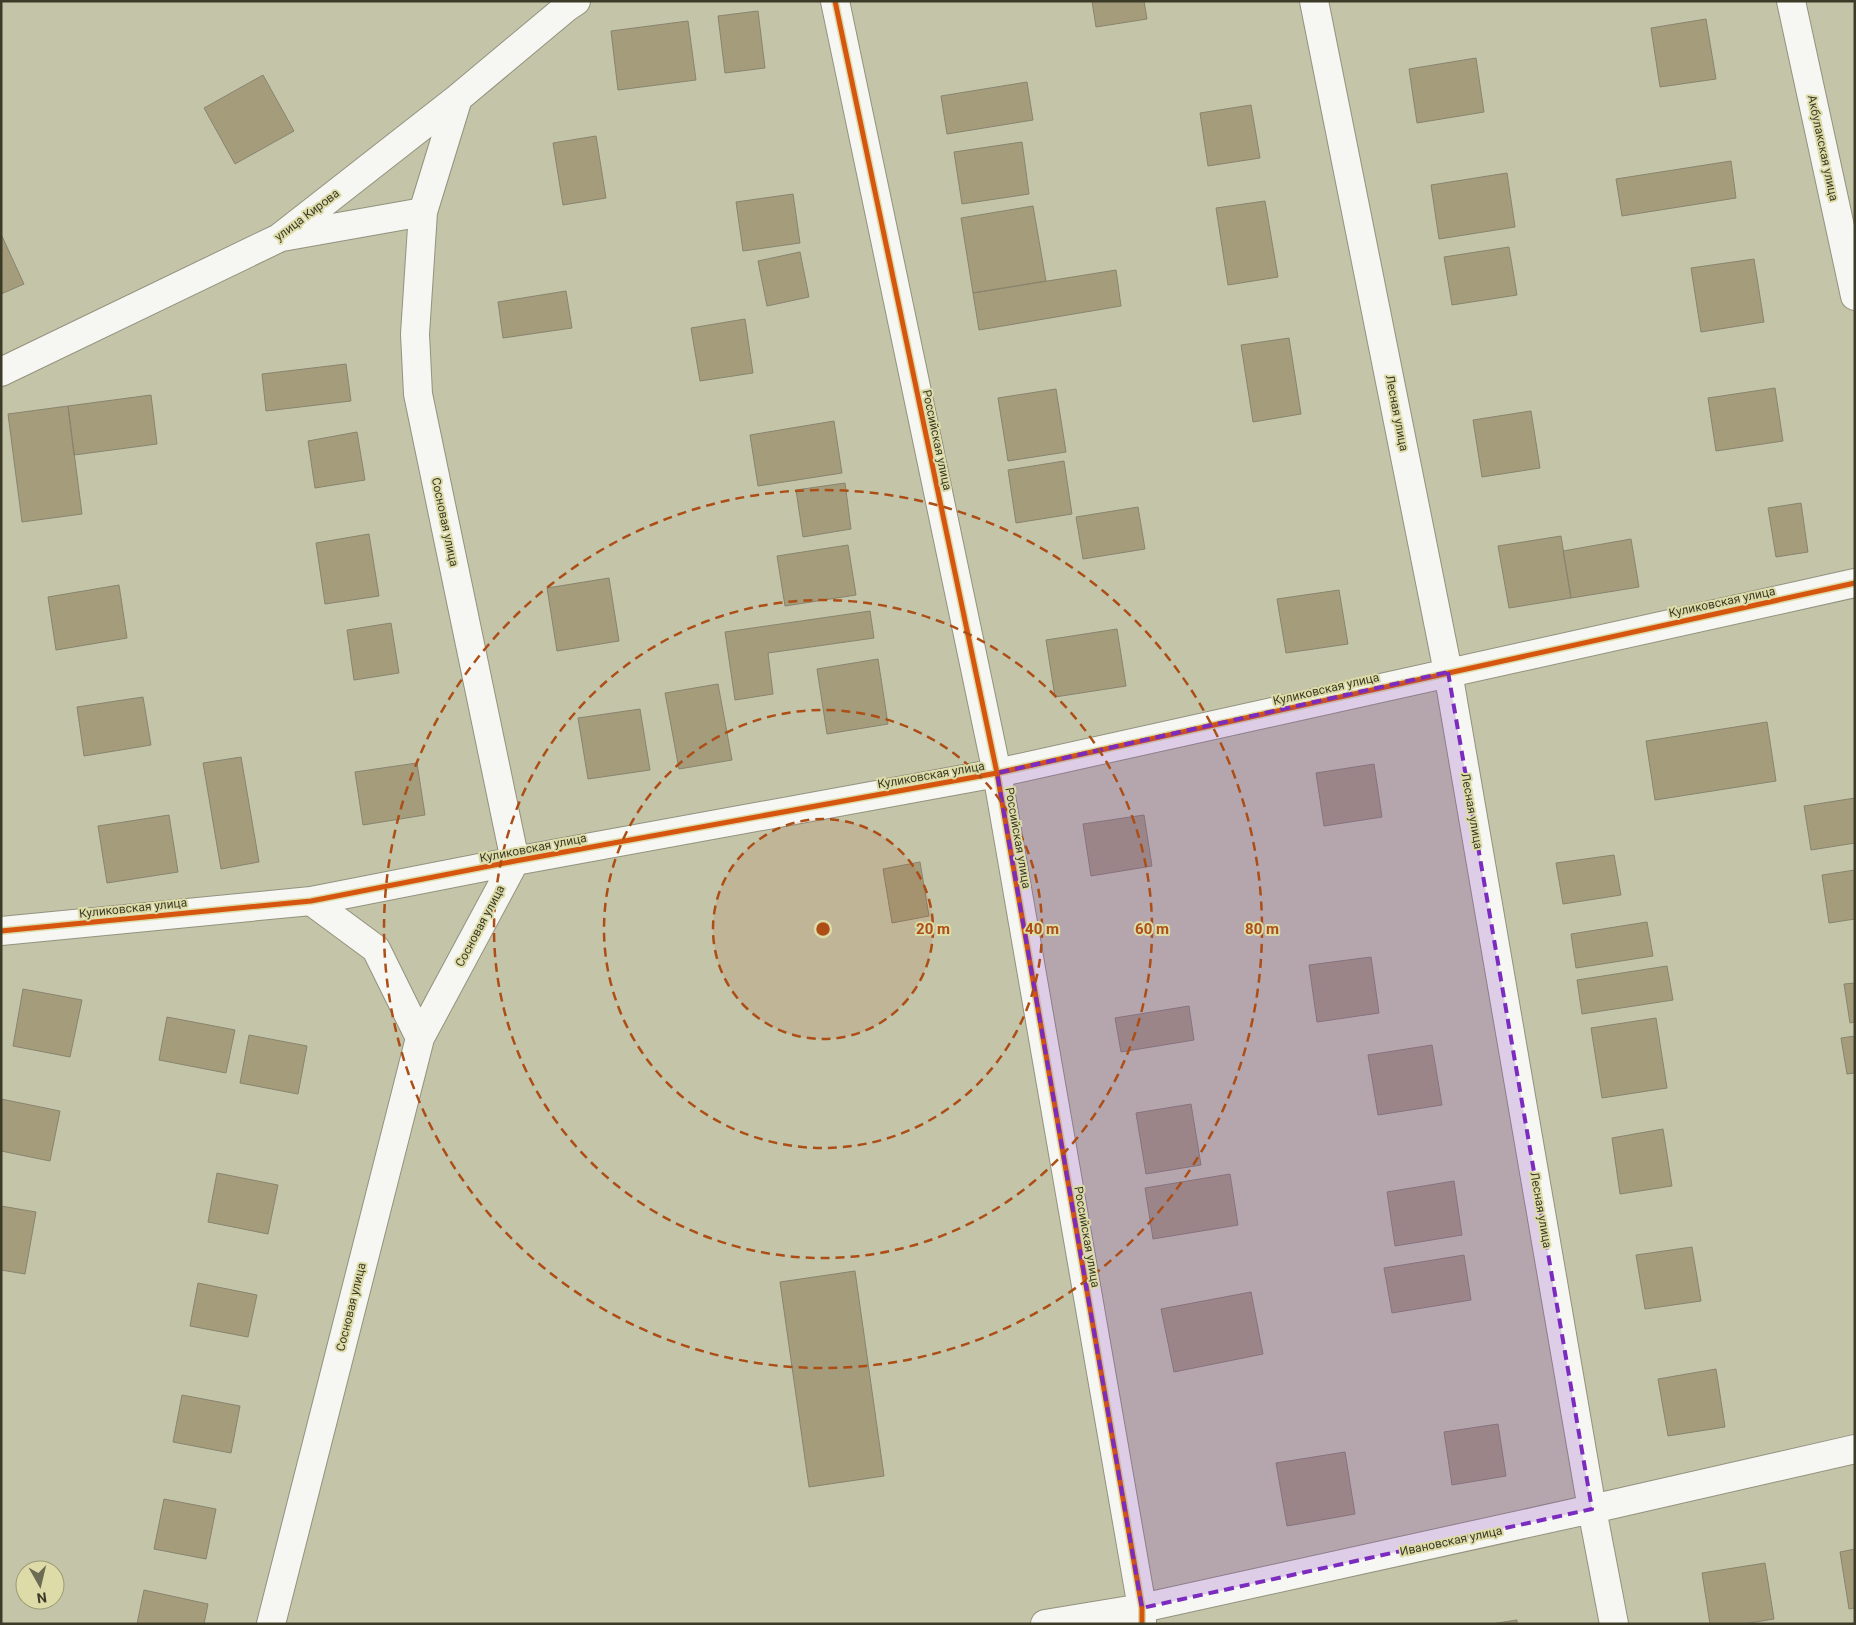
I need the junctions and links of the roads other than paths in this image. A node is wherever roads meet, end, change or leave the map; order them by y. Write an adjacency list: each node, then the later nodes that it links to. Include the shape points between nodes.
1 (576, 1): 5 (street, улица Кирова)
2 (835, 1): 12 (street, Российская улица)
3 (1314, 1): 11 (street, Лесная улица)
4 (1791, 1): 8 (street, Акбулакская улица)
5 (458, 98): 6 (street, Сосновая улица); 7 (street, улица Кирова)
6 (423, 212): 7 (street); 13 (street, Сосновая улица, via 415,334 418,394)
7 (279, 238): 9 (street, улица Кирова)
8 (1855, 296)
9 (1, 372)
10 (1855, 583): 11 (street, Куликовская улица)
11 (1448, 672): 12 (street, Куликовская улица); 18 (street, Лесная улица)
12 (997, 773): 13 (street, Куликовская улица); 19 (street, Российская улица)
13 (515, 860): 14 (street, Куликовская улица); 16 (street, Сосновая улица)
14 (311, 901): 15 (street, Куликовская улица); 16 (street, via 376,949)
15 (1, 931)
16 (420, 1038): 20 (street, Сосновая улица)
17 (1855, 1449): 18 (street, Ивановская улица)
18 (1592, 1510): 19 (street, Ивановская улица); 22 (street, Лесная улица)
19 (1142, 1616): 21 (street, Ивановская улица)
20 (270, 1624)
21 (1044, 1624)
22 (1614, 1624)

